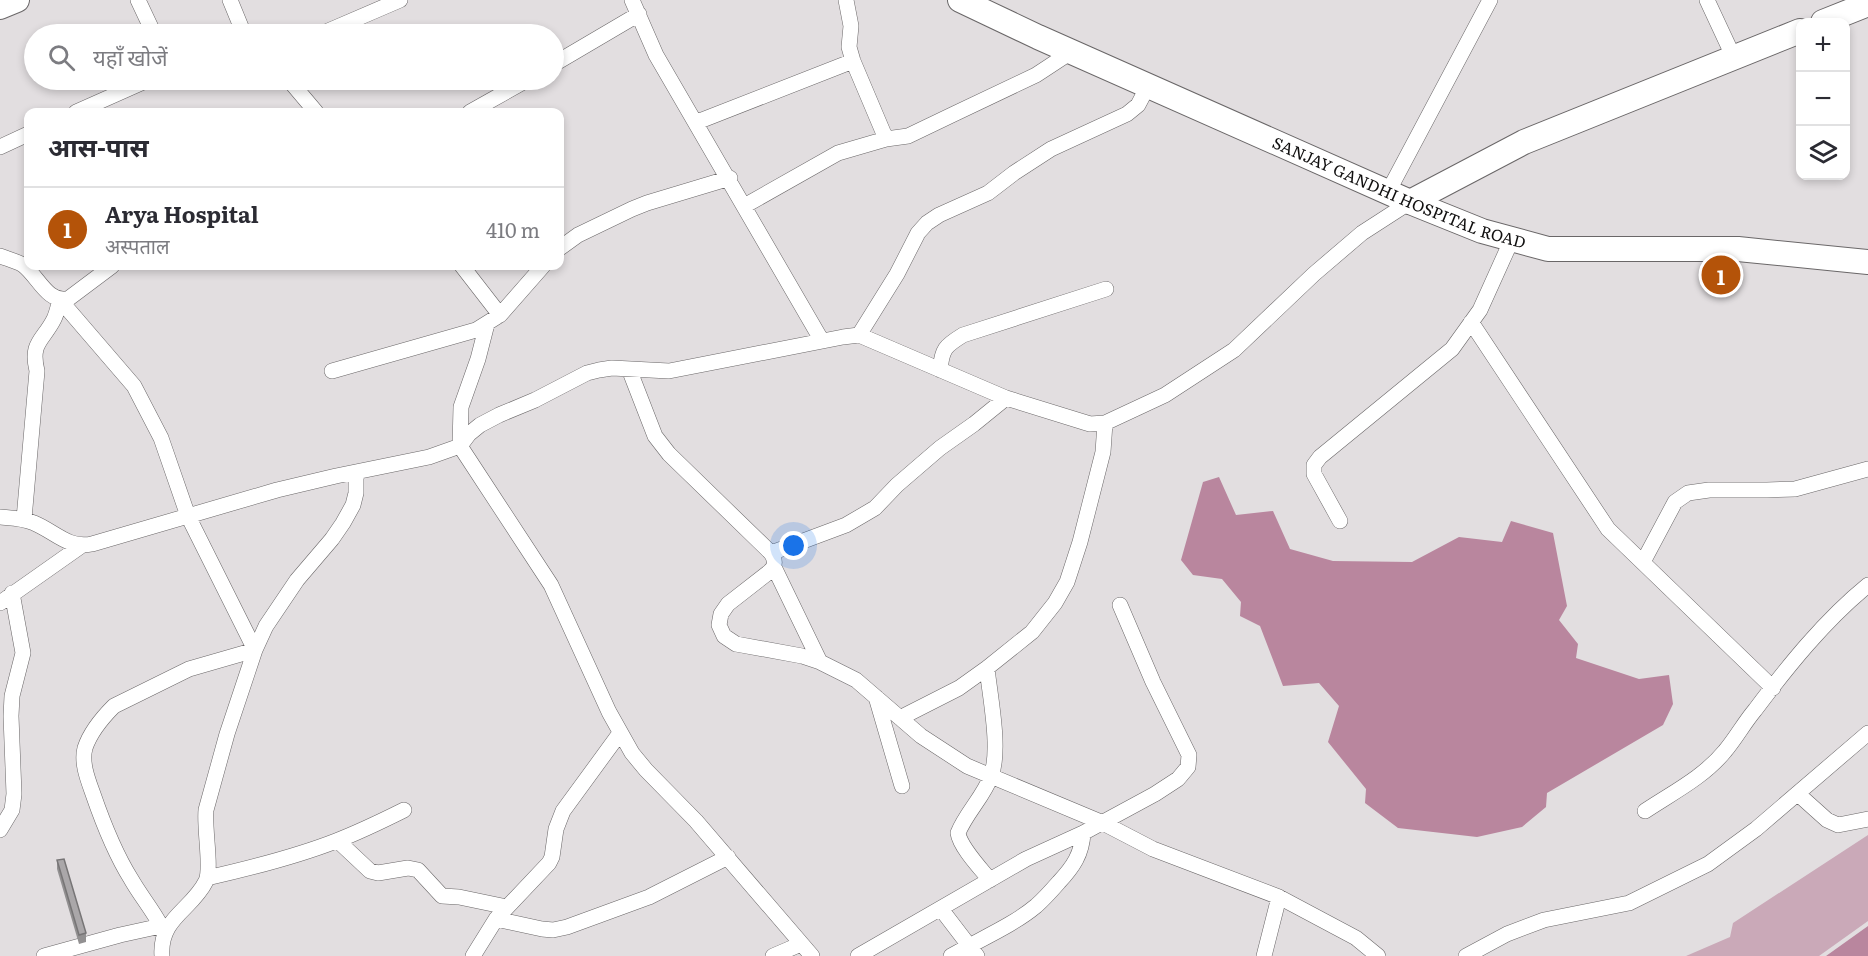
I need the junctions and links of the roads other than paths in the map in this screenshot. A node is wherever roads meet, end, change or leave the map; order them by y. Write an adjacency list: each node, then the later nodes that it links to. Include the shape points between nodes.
1 (17, 0): 10 (main road)
2 (138, 0): 13 (street)
3 (230, 0): 14 (street)
4 (400, 0): 15 (street)
5 (846, 0): 20 (street)
6 (960, 0): 17 (main road, SANJAY GANDHI HOSPITAL ROAD)
7 (1490, 0): 33 (street)
8 (1707, 0): 19 (street)
9 (1868, 4): 12 (main road)
10 (0, 7)
11 (636, 7): 18 (street); 28 (street, via 657,55)
12 (1833, 18)
13 (149, 24)
14 (240, 24)
15 (344, 24)
16 (1796, 33): 19 (main road)
17 (1071, 52): 21 (main road, SANJAY GANDHI HOSPITAL ROAD); 30 (street, via 1036,75 908,136)
18 (564, 57)
19 (1734, 58): 34 (main road, via 1524,142)
20 (853, 61): 28 (street); 30 (street)
21 (1148, 86): 33 (main road, SANJAY GANDHI HOSPITAL ROAD); 49 (street, via 1138,105 1127,114 1051,149 988,193 927,223)
22 (126, 90): 25 (street)
23 (297, 90): 26 (street)
24 (508, 90): 27 (street)
25 (85, 108)
26 (313, 108)
27 (477, 108)
28 (697, 122): 32 (street)
29 (24, 136): 31 (street)
30 (886, 139): 35 (street, via 838,153)
31 (0, 147)
32 (730, 178): 35 (street); 37 (street, via 632,209)
33 (1389, 192): 34 (main road, SANJAY GANDHI HOSPITAL ROAD)
34 (1410, 201): 36 (main road, SANJAY GANDHI HOSPITAL ROAD); 55 (street, via 1362,233 1234,350 1165,395)
35 (746, 206): 50 (street)
36 (1512, 239): 39 (main road, SANJAY GANDHI HOSPITAL ROAD, via 1548,249 1738,249); 48 (street)
37 (564, 245)
38 (0, 256): 40 (street)
39 (1868, 262)
40 (24, 266)
41 (28, 270): 46 (street, via 53,298)
42 (107, 270): 46 (street, via 68,299)
43 (464, 270): 47 (street)
44 (539, 270): 47 (street)
45 (1107, 289): 52 (street, via 963,335 941,354)
46 (60, 300): 59 (street, via 134,386 160,438); 61 (street, via 53,320 38,341 34,359 37,371)
47 (494, 319): 53 (street, via 476,330); 56 (street, via 461,407)
48 (1471, 322): 62 (street, via 1452,349 1314,465 1314,474); 65 (street, via 1608,529)
49 (860, 335): 50 (street); 52 (street)
50 (822, 341): 51 (street, via 669,371)
51 (629, 369): 56 (street, via 587,373 480,425); 64 (street, via 656,436 669,454)
52 (940, 370): 54 (street)
53 (332, 371)
54 (1006, 398): 55 (street, via 1090,424); 64 (street, via 940,448 875,508)
55 (1105, 423): 72 (street, via 1103,452 1067,582 1041,623)
56 (460, 446): 58 (street, via 429,457); 76 (street, via 551,585)
57 (1868, 470): 65 (street, via 1795,489 1688,493 1675,502)
58 (356, 472): 59 (street); 70 (street, via 353,505 343,523 297,580)
59 (188, 516): 63 (street); 70 (street)
60 (0, 517): 61 (street)
61 (24, 519): 63 (street)
62 (1340, 521)
63 (81, 546): 67 (street)
64 (773, 560): 71 (street); 71 (street, via 728,604 719,625 724,636 736,644)
65 (1643, 562): 73 (street)
66 (1868, 585): 73 (street, via 1848,602)
67 (12, 593): 68 (street); 85 (street, via 23,653 12,696 12,810)
68 (0, 603)
69 (1120, 605): 84 (street, via 1189,755 1188,767 1178,779)
70 (255, 650): 89 (street, via 206,810); 94 (street, via 189,669 114,706 85,749 87,775 105,831 131,880)
71 (819, 662): 74 (street, via 856,680)
72 (987, 668): 75 (street, via 959,688); 78 (street, via 996,746)
73 (1773, 688): 82 (street, via 1724,752 1695,779)
74 (876, 697): 75 (street); 79 (street)
75 (900, 718): 78 (street, via 939,750)
76 (620, 733): 88 (street, via 646,770); 93 (street, via 563,811 549,862)
77 (1868, 733): 80 (street)
78 (991, 777): 84 (street); 90 (street, via 958,833)
79 (902, 786)
80 (1798, 794): 83 (street, via 1838,825); 106 (street, via 1708,864 1629,903 1544,920)
81 (404, 810): 87 (street)
82 (1645, 811)
83 (1868, 819)
84 (1103, 823): 86 (street); 91 (street, via 1153,849)
85 (0, 830)
86 (1083, 833): 90 (street); 96 (street, via 1083,846 1072,868 1046,896)
87 (338, 840): 89 (street, via 263,865); 93 (street, via 374,872 414,869 442,896 459,897)
88 (728, 857): 93 (street, via 649,897 567,927 542,929); 95 (street)
89 (207, 878): 94 (street)
90 (990, 880): 92 (street)
91 (1279, 897): 104 (street); 105 (street, via 1356,938)
92 (941, 909): 96 (street); 102 (street)
93 (502, 913): 99 (street)
94 (164, 926): 97 (street); 98 (street)
95 (801, 944): 100 (street); 101 (street)
96 (973, 950): 103 (street)
97 (44, 956)
98 (162, 956)
99 (473, 956)
100 (773, 956)
101 (812, 956)
102 (858, 956)
103 (951, 956)
104 (1264, 956)
105 (1378, 956)
106 (1466, 956)

